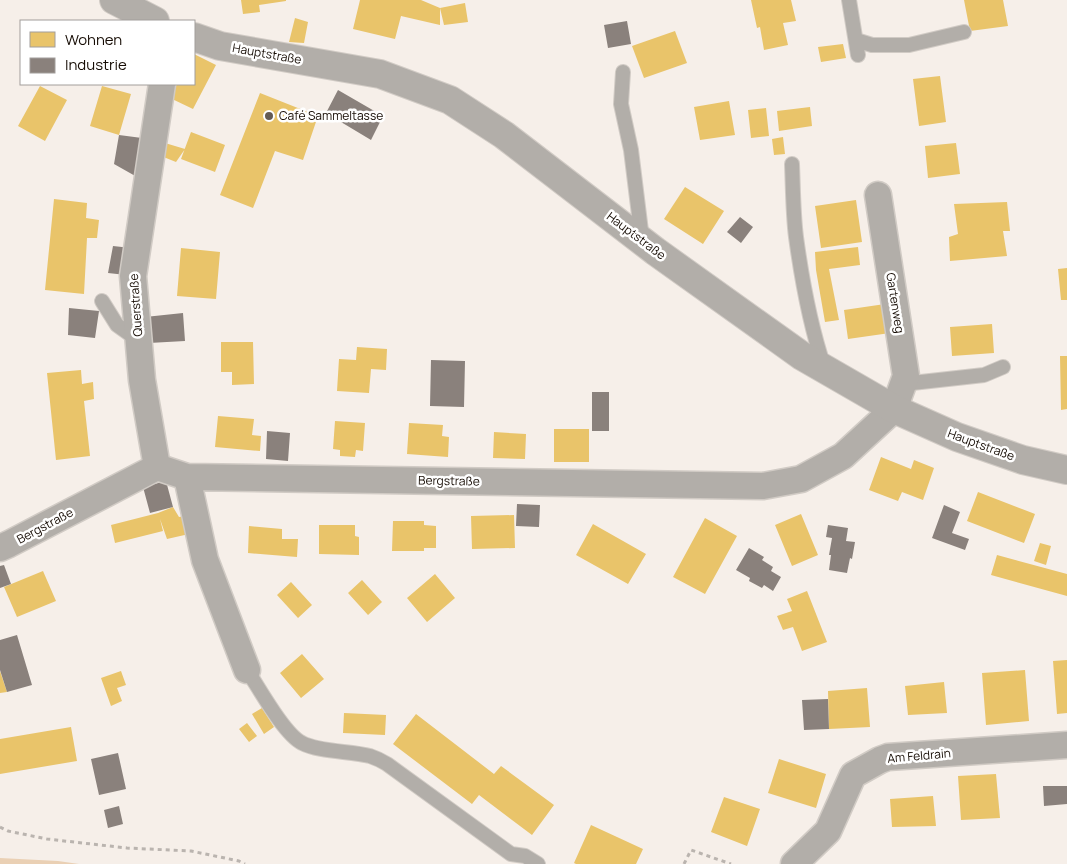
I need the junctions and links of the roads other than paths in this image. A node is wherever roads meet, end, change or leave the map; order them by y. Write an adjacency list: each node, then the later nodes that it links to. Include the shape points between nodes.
1 (114, 0): 3 (street)
2 (849, 0): 6 (lane)
3 (153, 20)
4 (964, 32): 6 (lane, via 909,44 872,45)
5 (195, 37): 12 (street, Hauptstraße, via 220,46 380,74 450,100 504,135)
6 (856, 40): 7 (lane)
7 (858, 55)
8 (623, 72): 12 (lane, via 621,104)
9 (162, 85): 14 (street, Querstraße, via 133,276)
10 (792, 164): 16 (lane, via 796,235)
11 (878, 195): 17 (street, Gartenweg, via 906,376)
12 (642, 241): 16 (street, Hauptstraße)
13 (102, 300): 14 (lane, via 117,325)
14 (138, 340): 18 (street, Querstraße)
15 (1003, 367): 17 (lane, via 984,375)
16 (824, 369): 17 (street, Hauptstraße)
17 (898, 396): 19 (street, Hauptstraße, via 957,437 1023,460); 20 (street, Bergstraße, via 843,456 801,479 762,486)
18 (157, 467): 20 (street, Bergstraße); 21 (street, Bergstraße)
19 (1067, 470)
20 (186, 477): 22 (street, via 205,560)
21 (0, 548)
22 (247, 670): 24 (lane, via 284,726 303,744 370,756 387,764 511,854 525,856)
23 (1067, 744): 25 (street, Am Feldrain, via 880,760 853,775 828,830)
24 (538, 864)
25 (794, 864)

